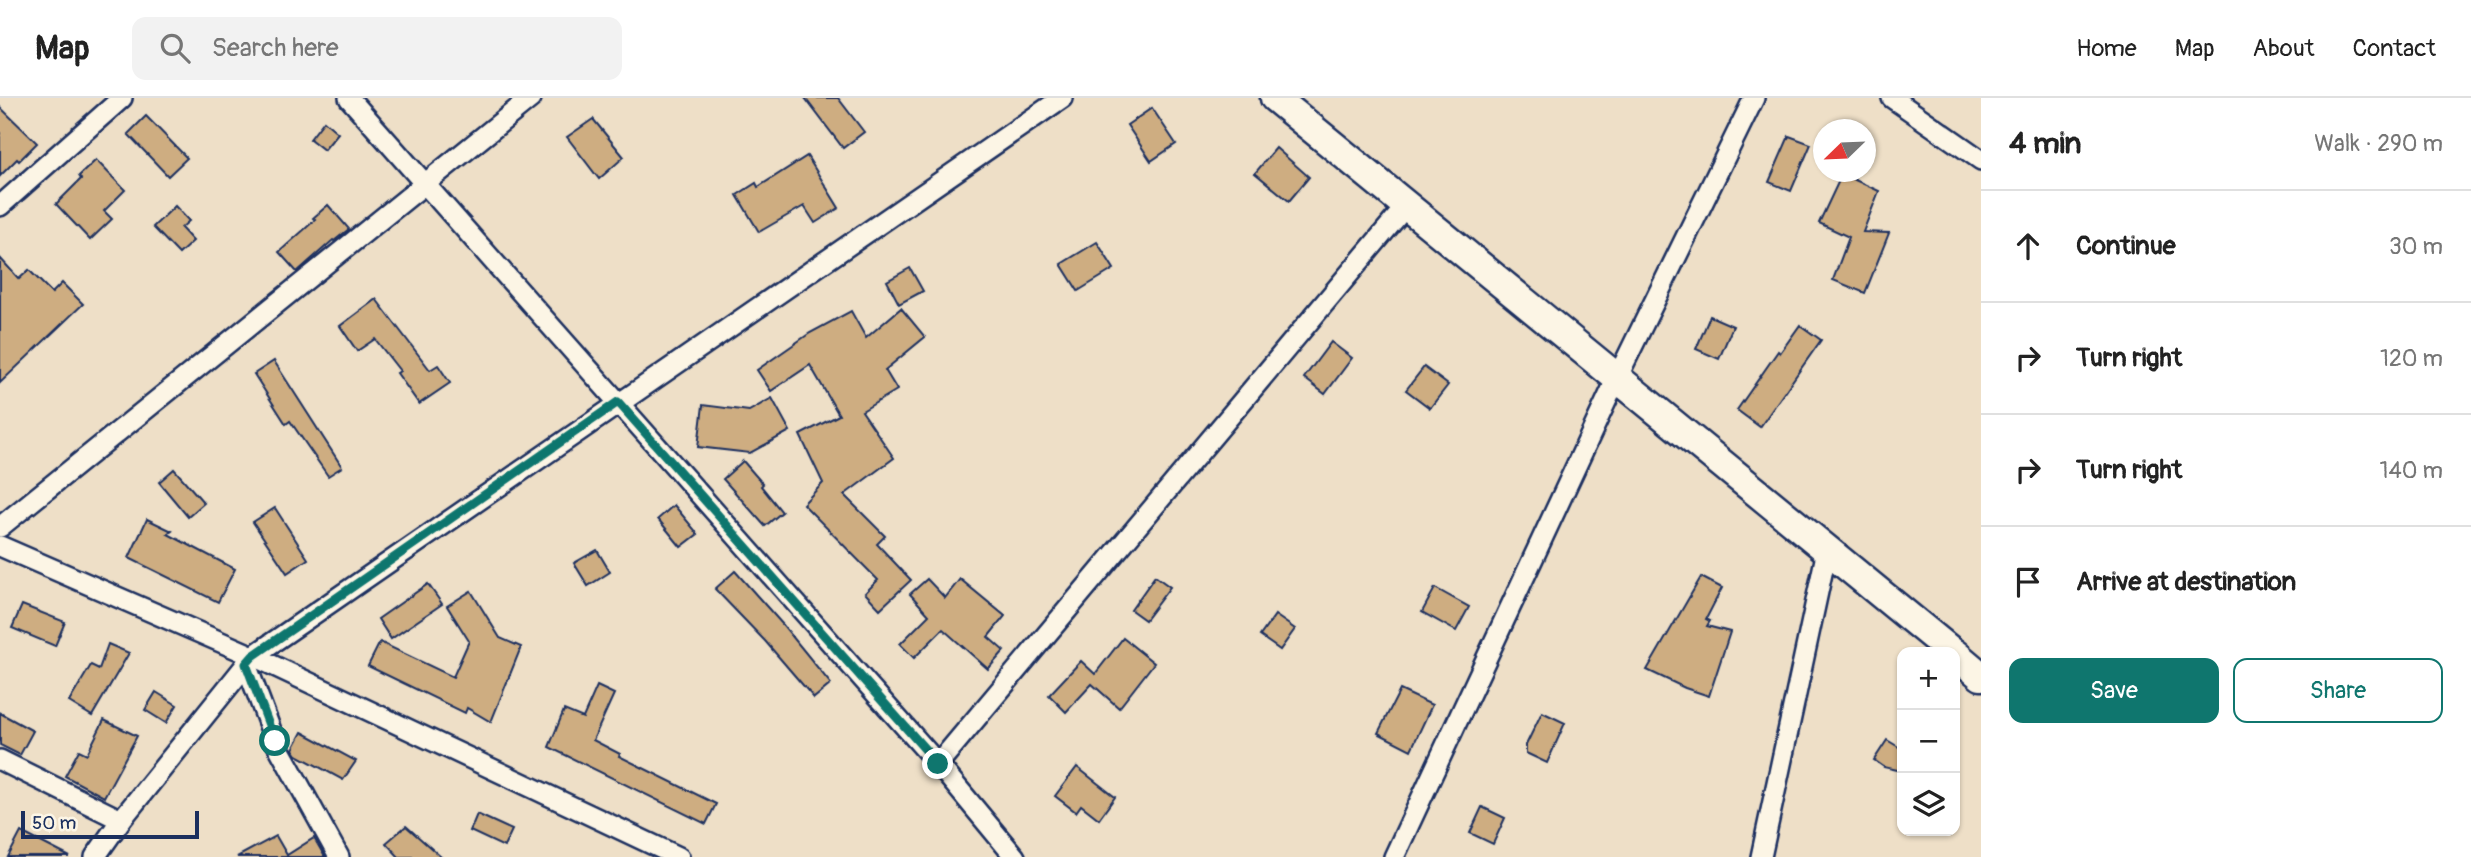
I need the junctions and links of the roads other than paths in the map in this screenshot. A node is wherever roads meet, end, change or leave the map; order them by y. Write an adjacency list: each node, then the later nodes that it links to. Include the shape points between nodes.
1 (122, 98): 10 (street)
2 (349, 98): 9 (street)
3 (531, 98): 9 (street)
4 (1062, 98): 13 (street)
5 (1275, 98): 11 (street)
6 (1754, 98): 12 (street)
7 (1892, 98): 8 (street)
8 (1981, 160)
9 (425, 183): 13 (street); 14 (street)
10 (0, 206)
11 (1406, 206): 12 (street); 22 (street)
12 (1617, 377): 16 (street); 28 (street)
13 (618, 402): 19 (street); 22 (street)
14 (0, 527)
15 (0, 546): 19 (street)
16 (1827, 550): 17 (street); 29 (street)
17 (1947, 647)
18 (1960, 658): 20 (street)
19 (249, 660): 23 (street); 25 (street, via 275,741); 26 (street)
20 (1981, 676)
21 (0, 760): 23 (street)
22 (938, 764): 27 (street)
23 (121, 820): 24 (street)
24 (95, 857)
25 (339, 857)
26 (679, 857)
27 (1015, 857)
28 (1394, 857)
29 (1761, 857)

